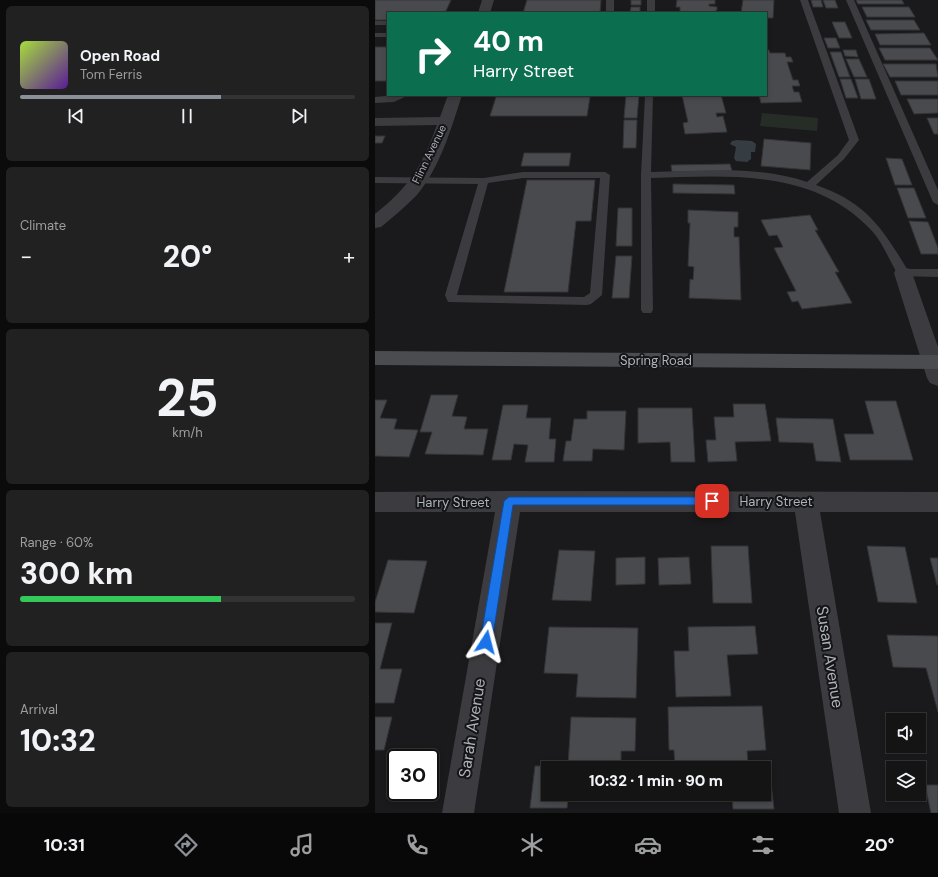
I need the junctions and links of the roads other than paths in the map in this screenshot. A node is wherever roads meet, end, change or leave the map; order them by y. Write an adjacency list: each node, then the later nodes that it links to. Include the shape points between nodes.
1 (488, 0): 6 (street)
2 (610, 0): 7 (lane)
3 (651, 0): 8 (lane)
4 (803, 0): 23 (lane, via 854,140 841,157)
5 (850, 0): 24 (lane)
6 (484, 12)
7 (610, 12)
8 (651, 12)
9 (375, 23): 10 (lane)
10 (387, 23)
11 (375, 35): 12 (lane)
12 (387, 35)
13 (402, 96): 16 (lane)
14 (455, 96): 17 (street, Flinn Avenue)
15 (649, 96): 19 (lane)
16 (375, 100)
17 (446, 121): 18 (street); 21 (street, Flinn Avenue)
18 (375, 122)
19 (646, 175): 23 (lane, via 743,174 776,177); 28 (lane)
20 (375, 180): 21 (lane)
21 (419, 180): 22 (lane); 25 (street, Flinn Avenue, via 394,207)
22 (484, 181): 22 (lane, via 452,299 587,301 596,295 605,175 523,175)
23 (809, 185): 26 (lane, via 851,206 876,229)
24 (938, 202)
25 (375, 222)
26 (903, 273): 27 (lane); 30 (street)
27 (938, 273)
28 (647, 310)
29 (375, 358): 30 (main road, Spring Road)
30 (936, 367)
31 (509, 501): 32 (street, Harry Street); 33 (street, Harry Street); 35 (street, Sarah Avenue)
32 (806, 501): 34 (street, Harry Street); 36 (street, Susan Avenue)
33 (375, 502)
34 (938, 502)
35 (458, 813)
36 (855, 813)

